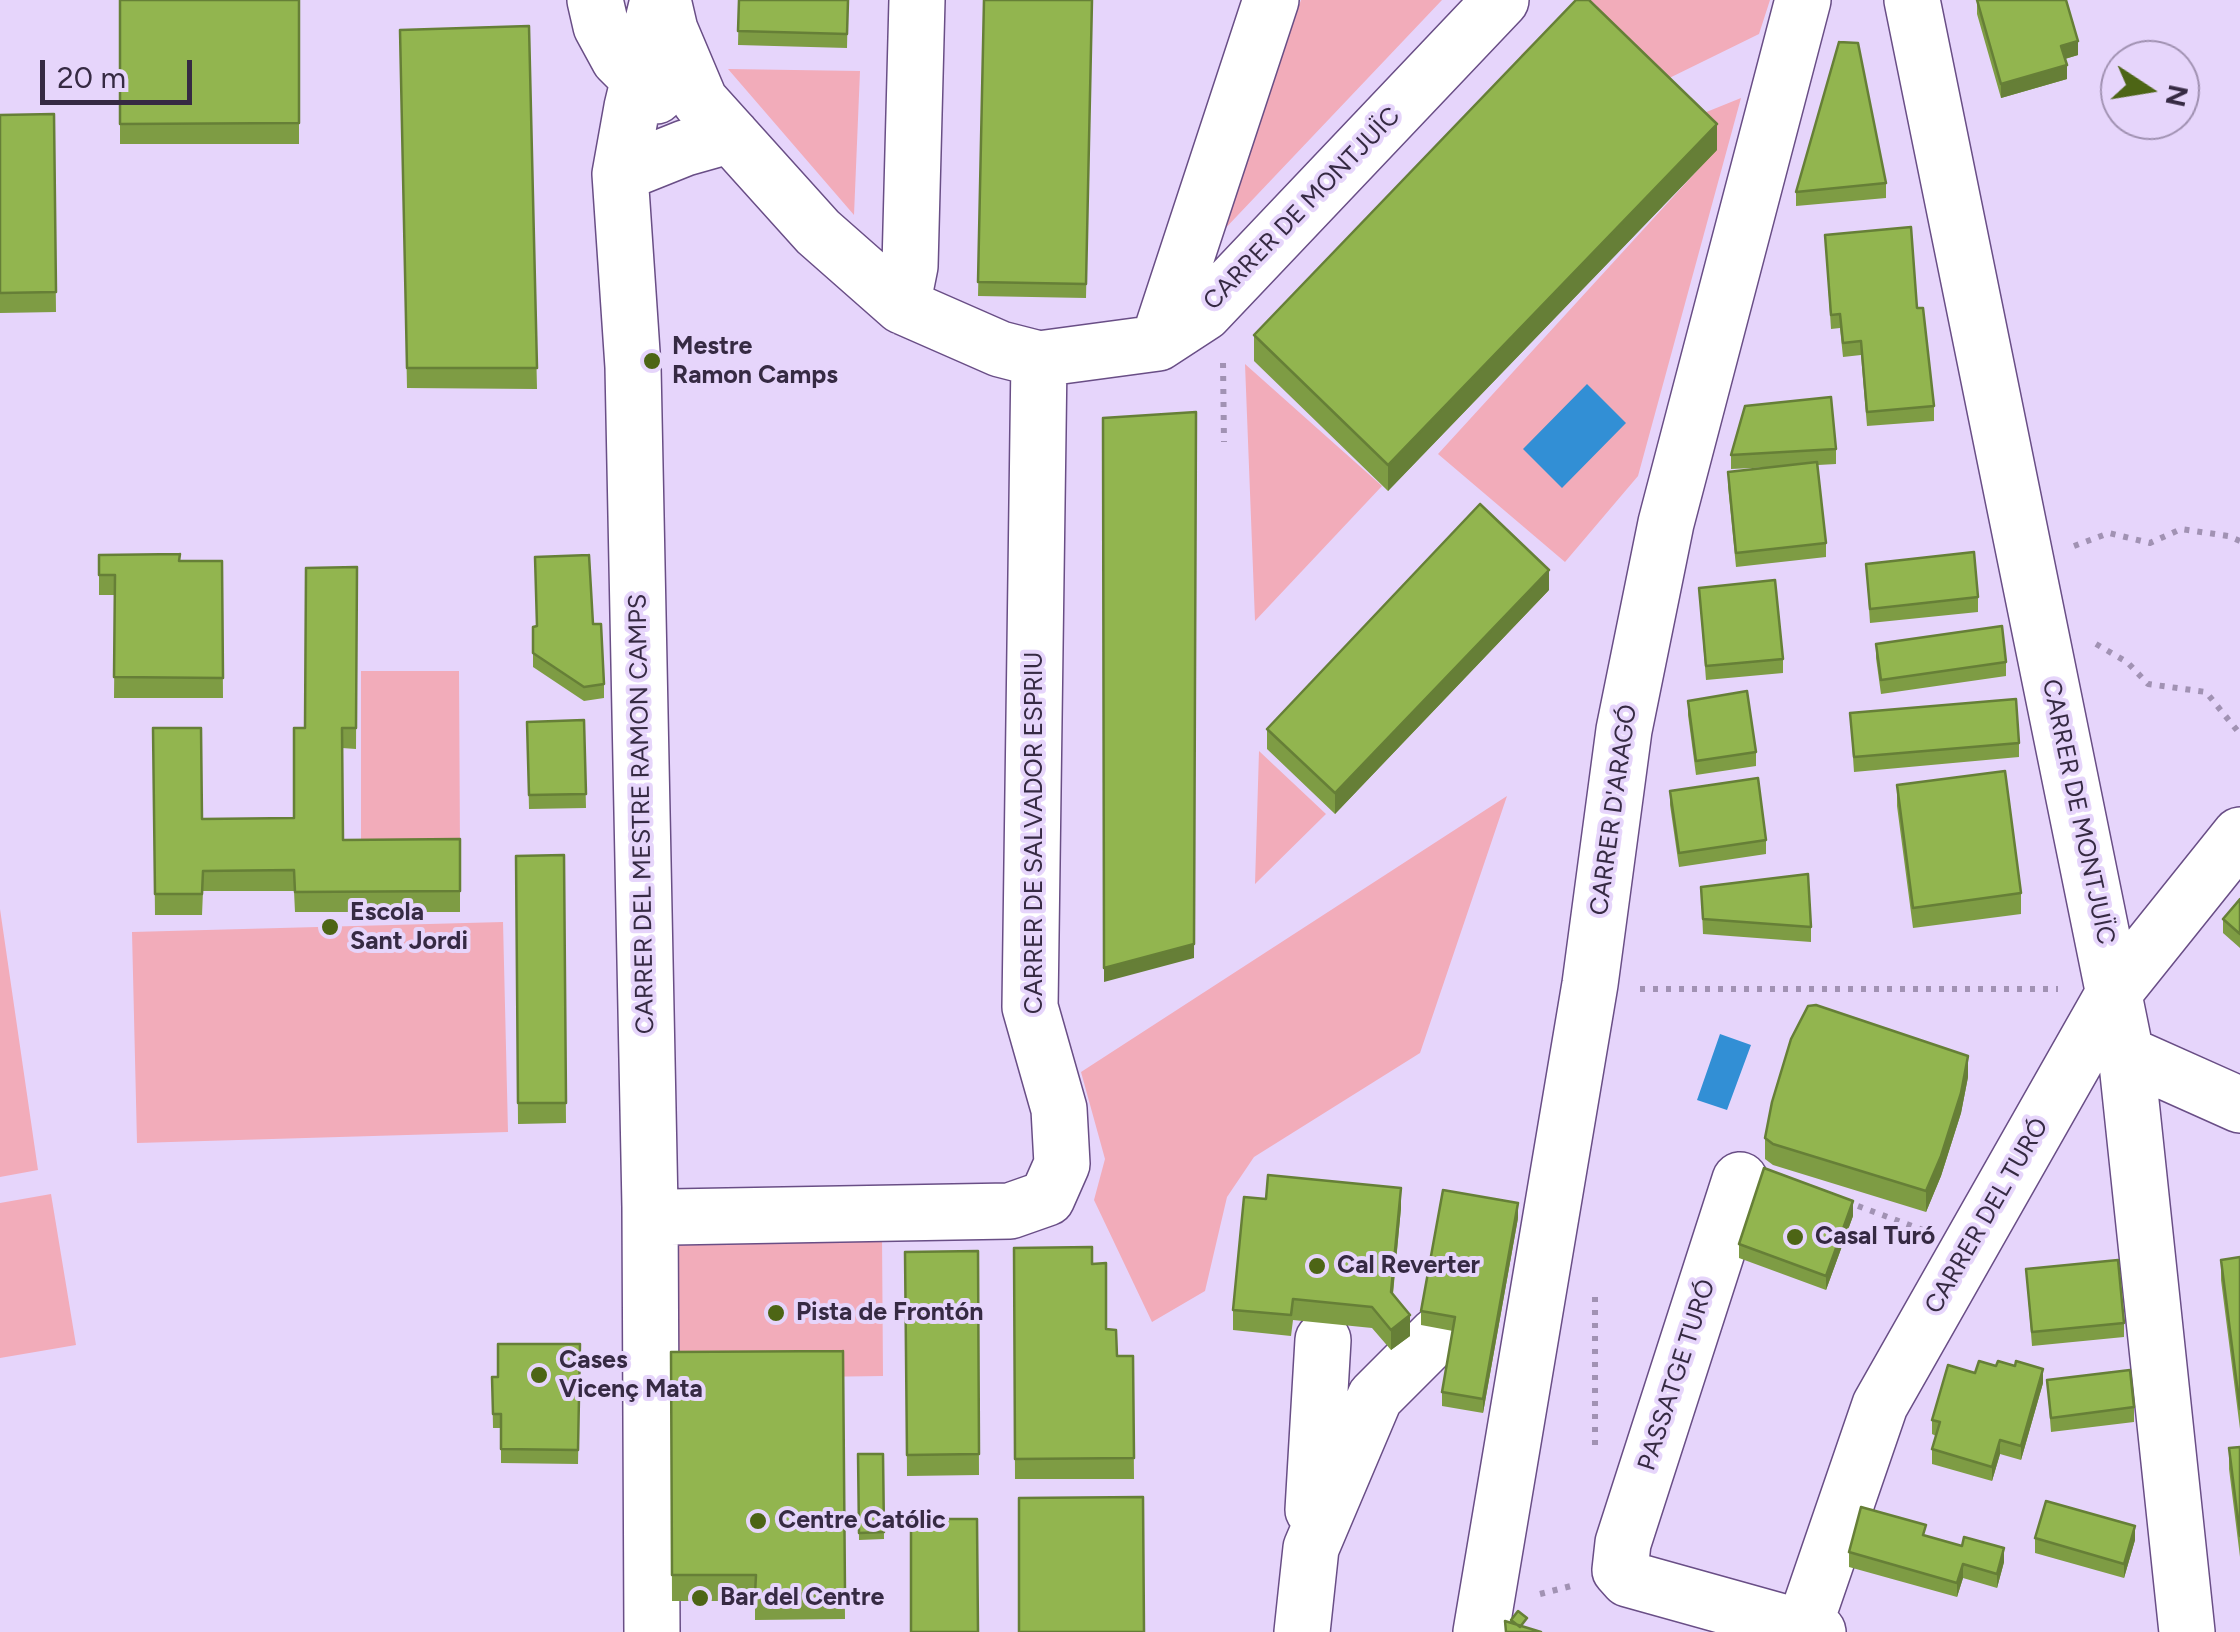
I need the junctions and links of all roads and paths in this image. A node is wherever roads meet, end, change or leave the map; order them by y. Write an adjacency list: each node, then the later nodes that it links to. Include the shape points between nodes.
1 (596, 0): 8 (street, via 601,26)
2 (660, 0): 8 (street, CARRER DEL MESTRE RAMON CAMPS); 9 (street, CARRER DE MONTJUÏC, via 700,101)
3 (917, 0): 11 (street, via 910,266)
4 (1270, 0): 12 (street)
5 (1500, 0): 12 (street, CARRER DE MONTJUÏC, via 1204,312)
6 (1803, 0): 40 (street, CARRER D'ARAGÓ, via 1666,523 1624,730 1590,984)
7 (1912, 0): 17 (street, CARRER DE MONTJUÏC)
8 (628, 71): 9 (street, CARRER DE MONTJUÏC, via 693,126); 10 (street, CARRER DEL MESTRE RAMON CAMPS)
9 (730, 135): 10 (street); 11 (street, CARRER DE MONTJUÏC, via 818,232)
10 (620, 174): 27 (street, CARRER DEL MESTRE RAMON CAMPS, via 633,367)
11 (902, 306): 13 (street, CARRER DE MONTJUÏC)
12 (1158, 343): 13 (street, CARRER DE MONTJUÏC)
13 (1038, 359): 27 (street, CARRER DE SALVADOR ESPRIU, via 1030,1007 1060,1109 1062,1164 1047,1198 1010,1211 672,1217)
14 (1223, 359): 15 (path)
15 (1224, 442)
16 (2240, 541): 17 (path, via 2181,529 2150,544 2110,534)
17 (2028, 564): 18 (street, CARRER DE MONTJUÏC)
18 (2042, 638): 19 (path, via 2091,641 2148,684 2206,692); 23 (street, CARRER DE MONTJUÏC)
19 (2240, 734)
20 (2240, 836): 23 (street, CARRER DEL TURÓ)
21 (2028, 988): 22 (path)
22 (1654, 989)
23 (2115, 991): 24 (street, CARRER DE MONTJUÏC); 29 (street, CARRER DEL TURÓ)
24 (2126, 1054): 25 (street); 41 (street, CARRER DE MONTJUÏC)
25 (2240, 1105)
26 (1740, 1180): 33 (street, PASSATGE TURÓ)
27 (650, 1206): 38 (street, CARRER DEL MESTRE RAMON CAMPS)
28 (1858, 1206): 29 (path)
29 (1969, 1248): 37 (street, CARRER DEL TURÓ, via 1880,1405)
30 (1594, 1287): 33 (path, via 1596,1466)
31 (1436, 1336): 34 (street, via 1375,1397)
32 (1323, 1340): 34 (street)
33 (1634, 1509): 35 (street, PASSATGE TURÓ)
34 (1310, 1548): 39 (street)
35 (1602, 1576): 36 (path); 37 (street)
36 (1534, 1596)
37 (1808, 1631)
38 (652, 1632)
39 (1302, 1632)
40 (1480, 1632)
41 (2188, 1632)

